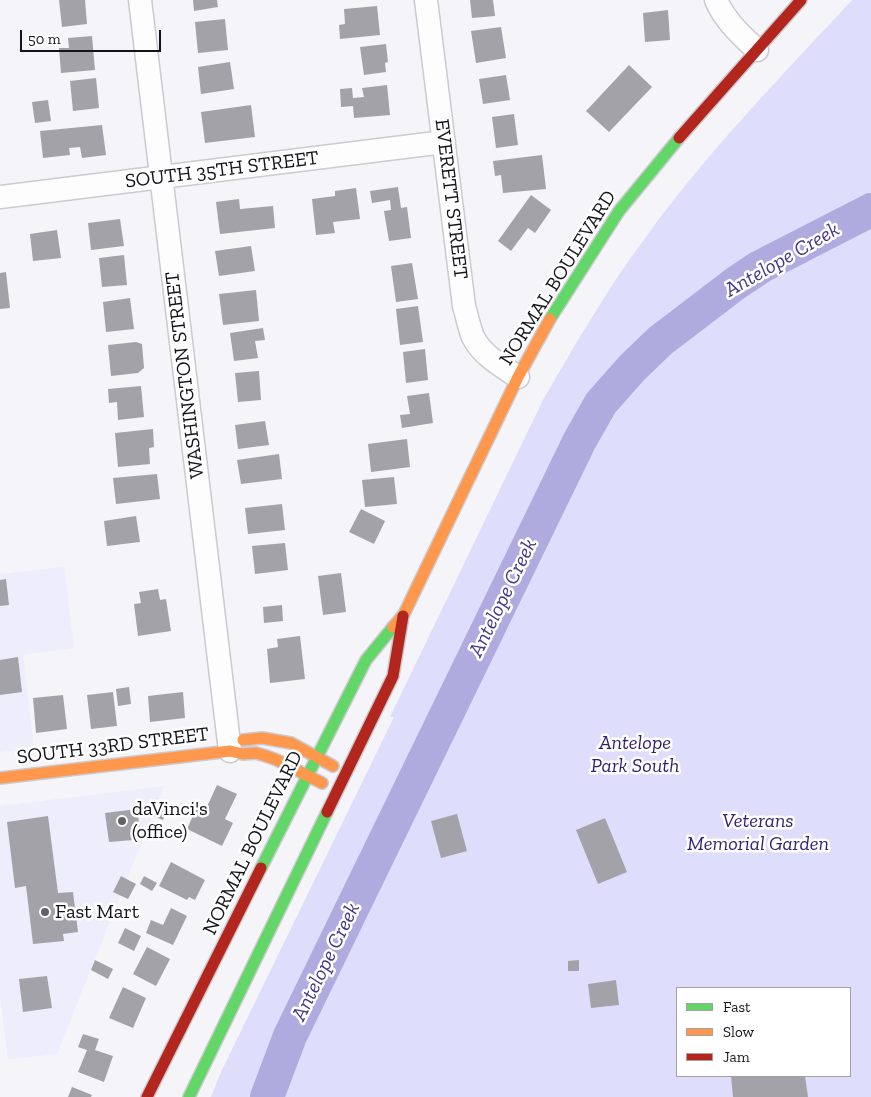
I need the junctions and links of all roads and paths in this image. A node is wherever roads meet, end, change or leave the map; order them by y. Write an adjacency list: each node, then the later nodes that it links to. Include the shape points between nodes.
1 (140, 0): 7 (street, WASHINGTON STREET)
2 (426, 0): 6 (street, EVERETT STREET)
3 (716, 0): 5 (street, via 728,21)
4 (801, 0): 5 (main road, NORMAL BOULEVARD)
5 (757, 50): 9 (main road, NORMAL BOULEVARD, via 619,211 543,330)
6 (444, 142): 7 (street, SOUTH 35TH STREET); 9 (street, EVERETT STREET, via 464,306 473,336 495,362)
7 (162, 177): 8 (street, SOUTH 35TH STREET); 11 (street, WASHINGTON STREET)
8 (0, 197)
9 (518, 377): 10 (main road, NORMAL BOULEVARD)
10 (404, 614): 12 (main road, NORMAL BOULEVARD, via 366,660); 13 (main road, NORMAL BOULEVARD, via 393,676)
11 (230, 751): 12 (main road, SOUTH 33RD STREET, via 242,740 262,738 291,743); 14 (main road, SOUTH 33RD STREET, via 266,756); 15 (main road, SOUTH 33RD STREET)
12 (316, 757): 13 (main road, SOUTH 33RD STREET); 14 (main road, NORMAL BOULEVARD)
13 (346, 773): 16 (main road, NORMAL BOULEVARD)
14 (307, 775): 16 (main road, SOUTH 33RD STREET); 18 (main road, NORMAL BOULEVARD)
15 (0, 778)
16 (337, 790): 17 (main road, NORMAL BOULEVARD)
17 (205, 1065): 19 (main road, NORMAL BOULEVARD); 20 (main road)
18 (148, 1097)
19 (189, 1097)
20 (194, 1097)

